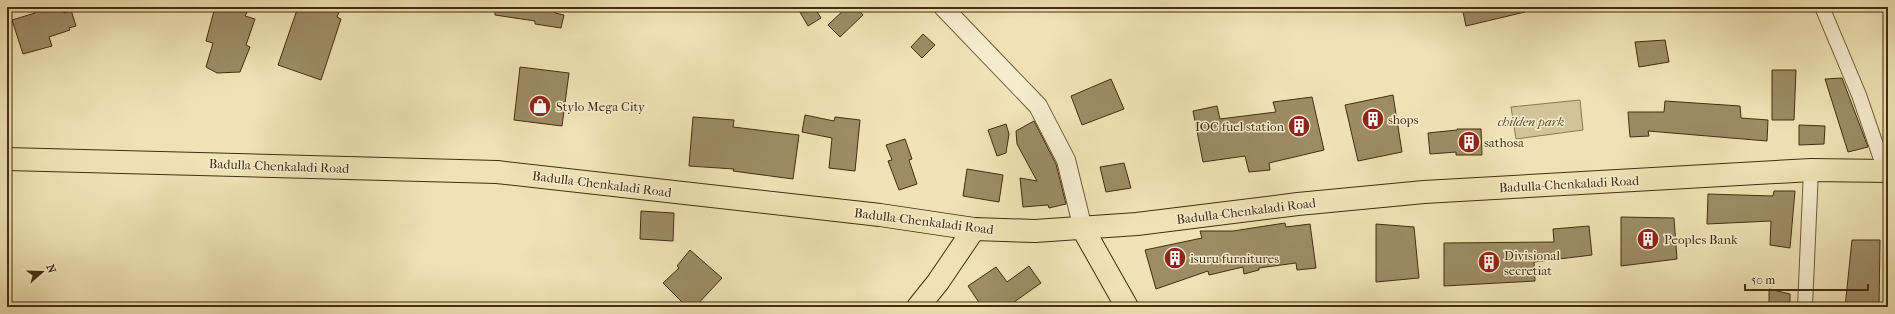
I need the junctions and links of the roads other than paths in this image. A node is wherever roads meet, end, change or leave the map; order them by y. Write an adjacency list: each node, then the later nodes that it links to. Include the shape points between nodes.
1 (943, 7): 7 (street, via 1038,106 1066,160)
2 (1822, 7): 5 (street, via 1859,95)
3 (7, 159): 6 (main road, Badulla-Chenkaladi Road, via 497,172 880,215)
4 (1811, 170): 5 (main road, Badulla-Chenkaladi Road); 7 (main road, Badulla-Chenkaladi Road, via 1424,192); 10 (street)
5 (1886, 171)
6 (974, 229): 7 (main road, Badulla-Chenkaladi Road); 8 (main road)
7 (1083, 229): 9 (main road)
8 (918, 307)
9 (1127, 307)
10 (1805, 307)

